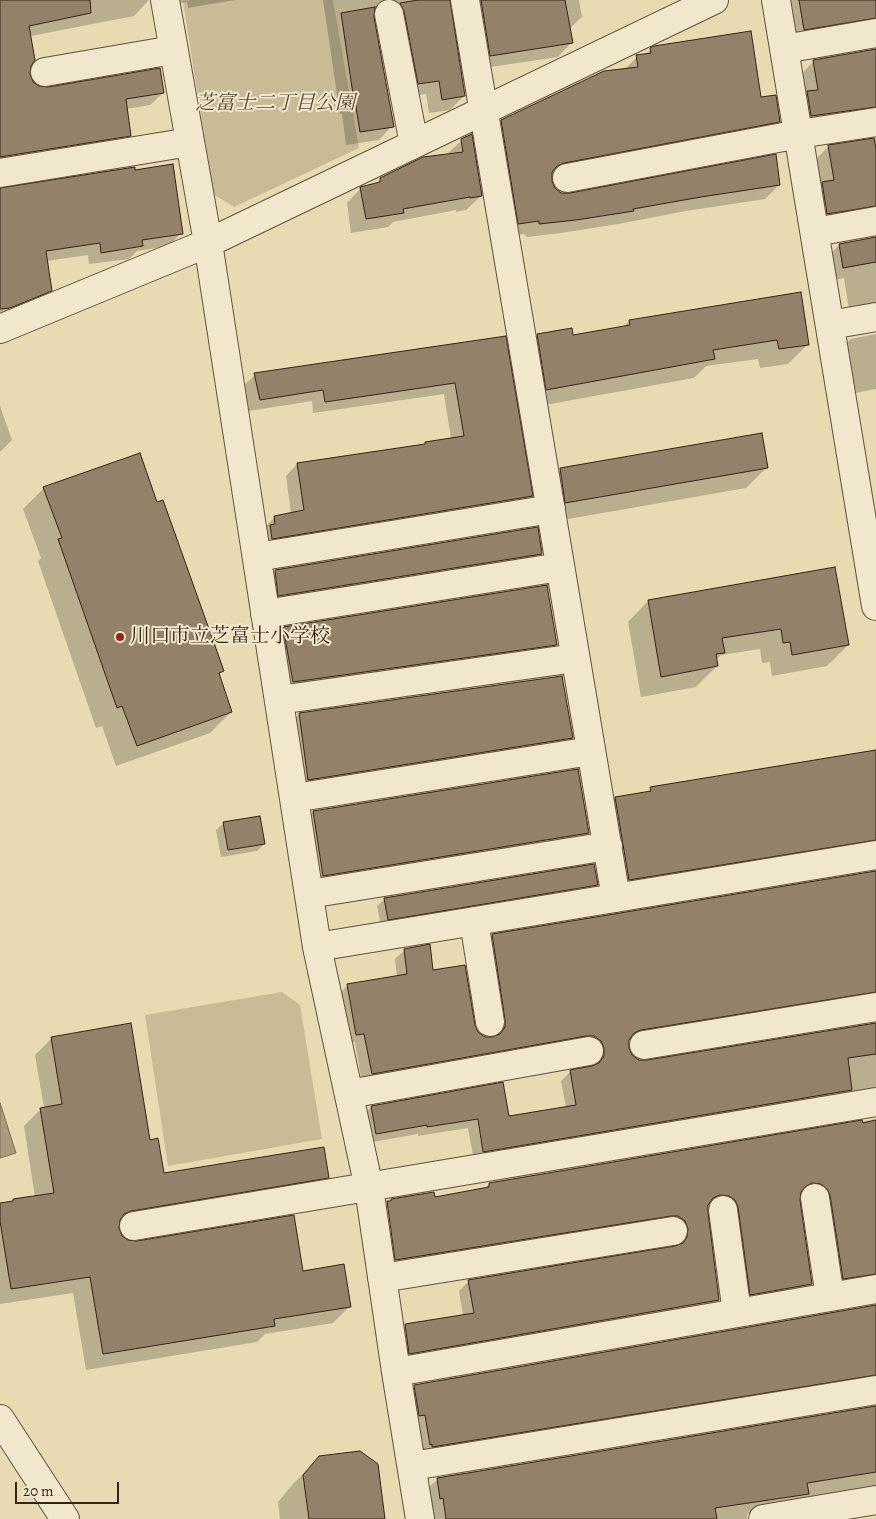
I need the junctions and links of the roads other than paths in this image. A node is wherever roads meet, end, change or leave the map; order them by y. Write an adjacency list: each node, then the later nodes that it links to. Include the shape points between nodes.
1 (165, 0): 8 (street)
2 (465, 0): 10 (street)
3 (714, 0): 10 (street)
4 (776, 0): 7 (street)
5 (389, 14): 14 (street)
6 (876, 33): 7 (street)
7 (784, 49): 12 (street)
8 (174, 50): 9 (street); 13 (street)
9 (45, 72)
10 (484, 110): 14 (street); 23 (street)
11 (876, 122): 12 (street)
12 (799, 134): 16 (street); 18 (street)
13 (190, 142): 15 (street); 19 (street)
14 (414, 144): 19 (street)
15 (0, 173)
16 (567, 178)
17 (876, 221): 18 (street)
18 (815, 232): 21 (street)
19 (208, 243): 22 (street); 25 (street)
20 (876, 316): 21 (street)
21 (830, 324): 24 (street)
22 (0, 329)
23 (550, 509): 25 (street); 26 (street)
24 (872, 555): 27 (street)
25 (257, 557): 28 (street)
26 (560, 567): 28 (street); 29 (street)
27 (876, 606)
28 (266, 614): 30 (street)
29 (575, 658): 30 (street); 31 (street)
30 (279, 700): 32 (street)
31 (591, 751): 32 (street); 33 (street)
32 (294, 798): 35 (street)
33 (608, 846): 35 (street); 36 (street)
34 (876, 855): 36 (street)
35 (309, 894): 38 (street)
36 (616, 898): 37 (street)
37 (474, 921): 38 (street); 40 (street)
38 (317, 947): 43 (street)
39 (876, 1007): 41 (street)
40 (490, 1022)
41 (644, 1045)
42 (589, 1051): 43 (street)
43 (349, 1094): 45 (street)
44 (876, 1102): 45 (street)
45 (369, 1188): 48 (street); 50 (street)
46 (815, 1198): 52 (street)
47 (723, 1210): 53 (street)
48 (134, 1226)
49 (673, 1230): 50 (street)
50 (382, 1278): 54 (street)
51 (876, 1289): 52 (street)
52 (830, 1297): 53 (street)
53 (737, 1313): 54 (street)
54 (396, 1372): 57 (street)
55 (876, 1390): 57 (street)
56 (0, 1419): 59 (street)
57 (412, 1466): 60 (street)
58 (876, 1500): 61 (street)
59 (65, 1519)
60 (420, 1519)
61 (763, 1519)

